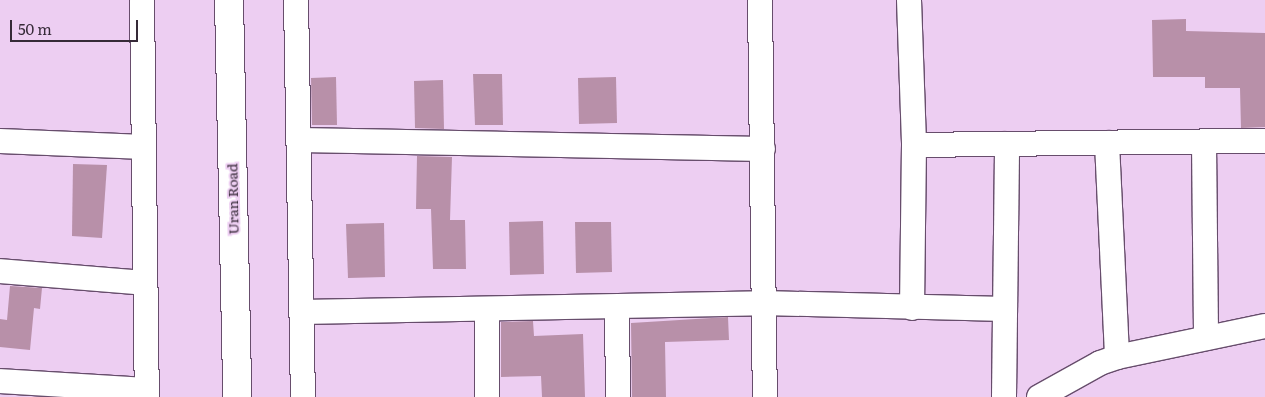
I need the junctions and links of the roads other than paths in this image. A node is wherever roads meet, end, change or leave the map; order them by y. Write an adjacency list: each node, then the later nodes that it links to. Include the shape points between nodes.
1 (142, 0): 13 (street)
2 (229, 0): 29 (main road, Uran Road)
3 (296, 0): 7 (street)
4 (760, 0): 14 (street)
5 (909, 0): 12 (street)
6 (0, 140): 13 (street)
7 (300, 140): 14 (street); 22 (street)
8 (1265, 141): 9 (street)
9 (1204, 142): 10 (street); 24 (street)
10 (1107, 143): 11 (street); 25 (street)
11 (1008, 144): 12 (street); 20 (street)
12 (914, 145): 19 (street)
13 (144, 147): 16 (street)
14 (763, 149): 17 (street)
15 (0, 271): 16 (street)
16 (145, 283): 28 (street)
17 (763, 303): 18 (street); 19 (street); 33 (street)
18 (617, 308): 21 (street); 32 (street)
19 (912, 308): 20 (street)
20 (1005, 308): 34 (street)
21 (487, 309): 22 (street); 31 (street)
22 (301, 312): 30 (street)
23 (1265, 326): 24 (street)
24 (1206, 338): 25 (street)
25 (1117, 357): 35 (street)
26 (0, 381): 27 (street)
27 (56, 391): 28 (street)
28 (147, 394)
29 (236, 397)
30 (303, 397)
31 (487, 397)
32 (618, 397)
33 (764, 397)
34 (1004, 397)
35 (1039, 397)

